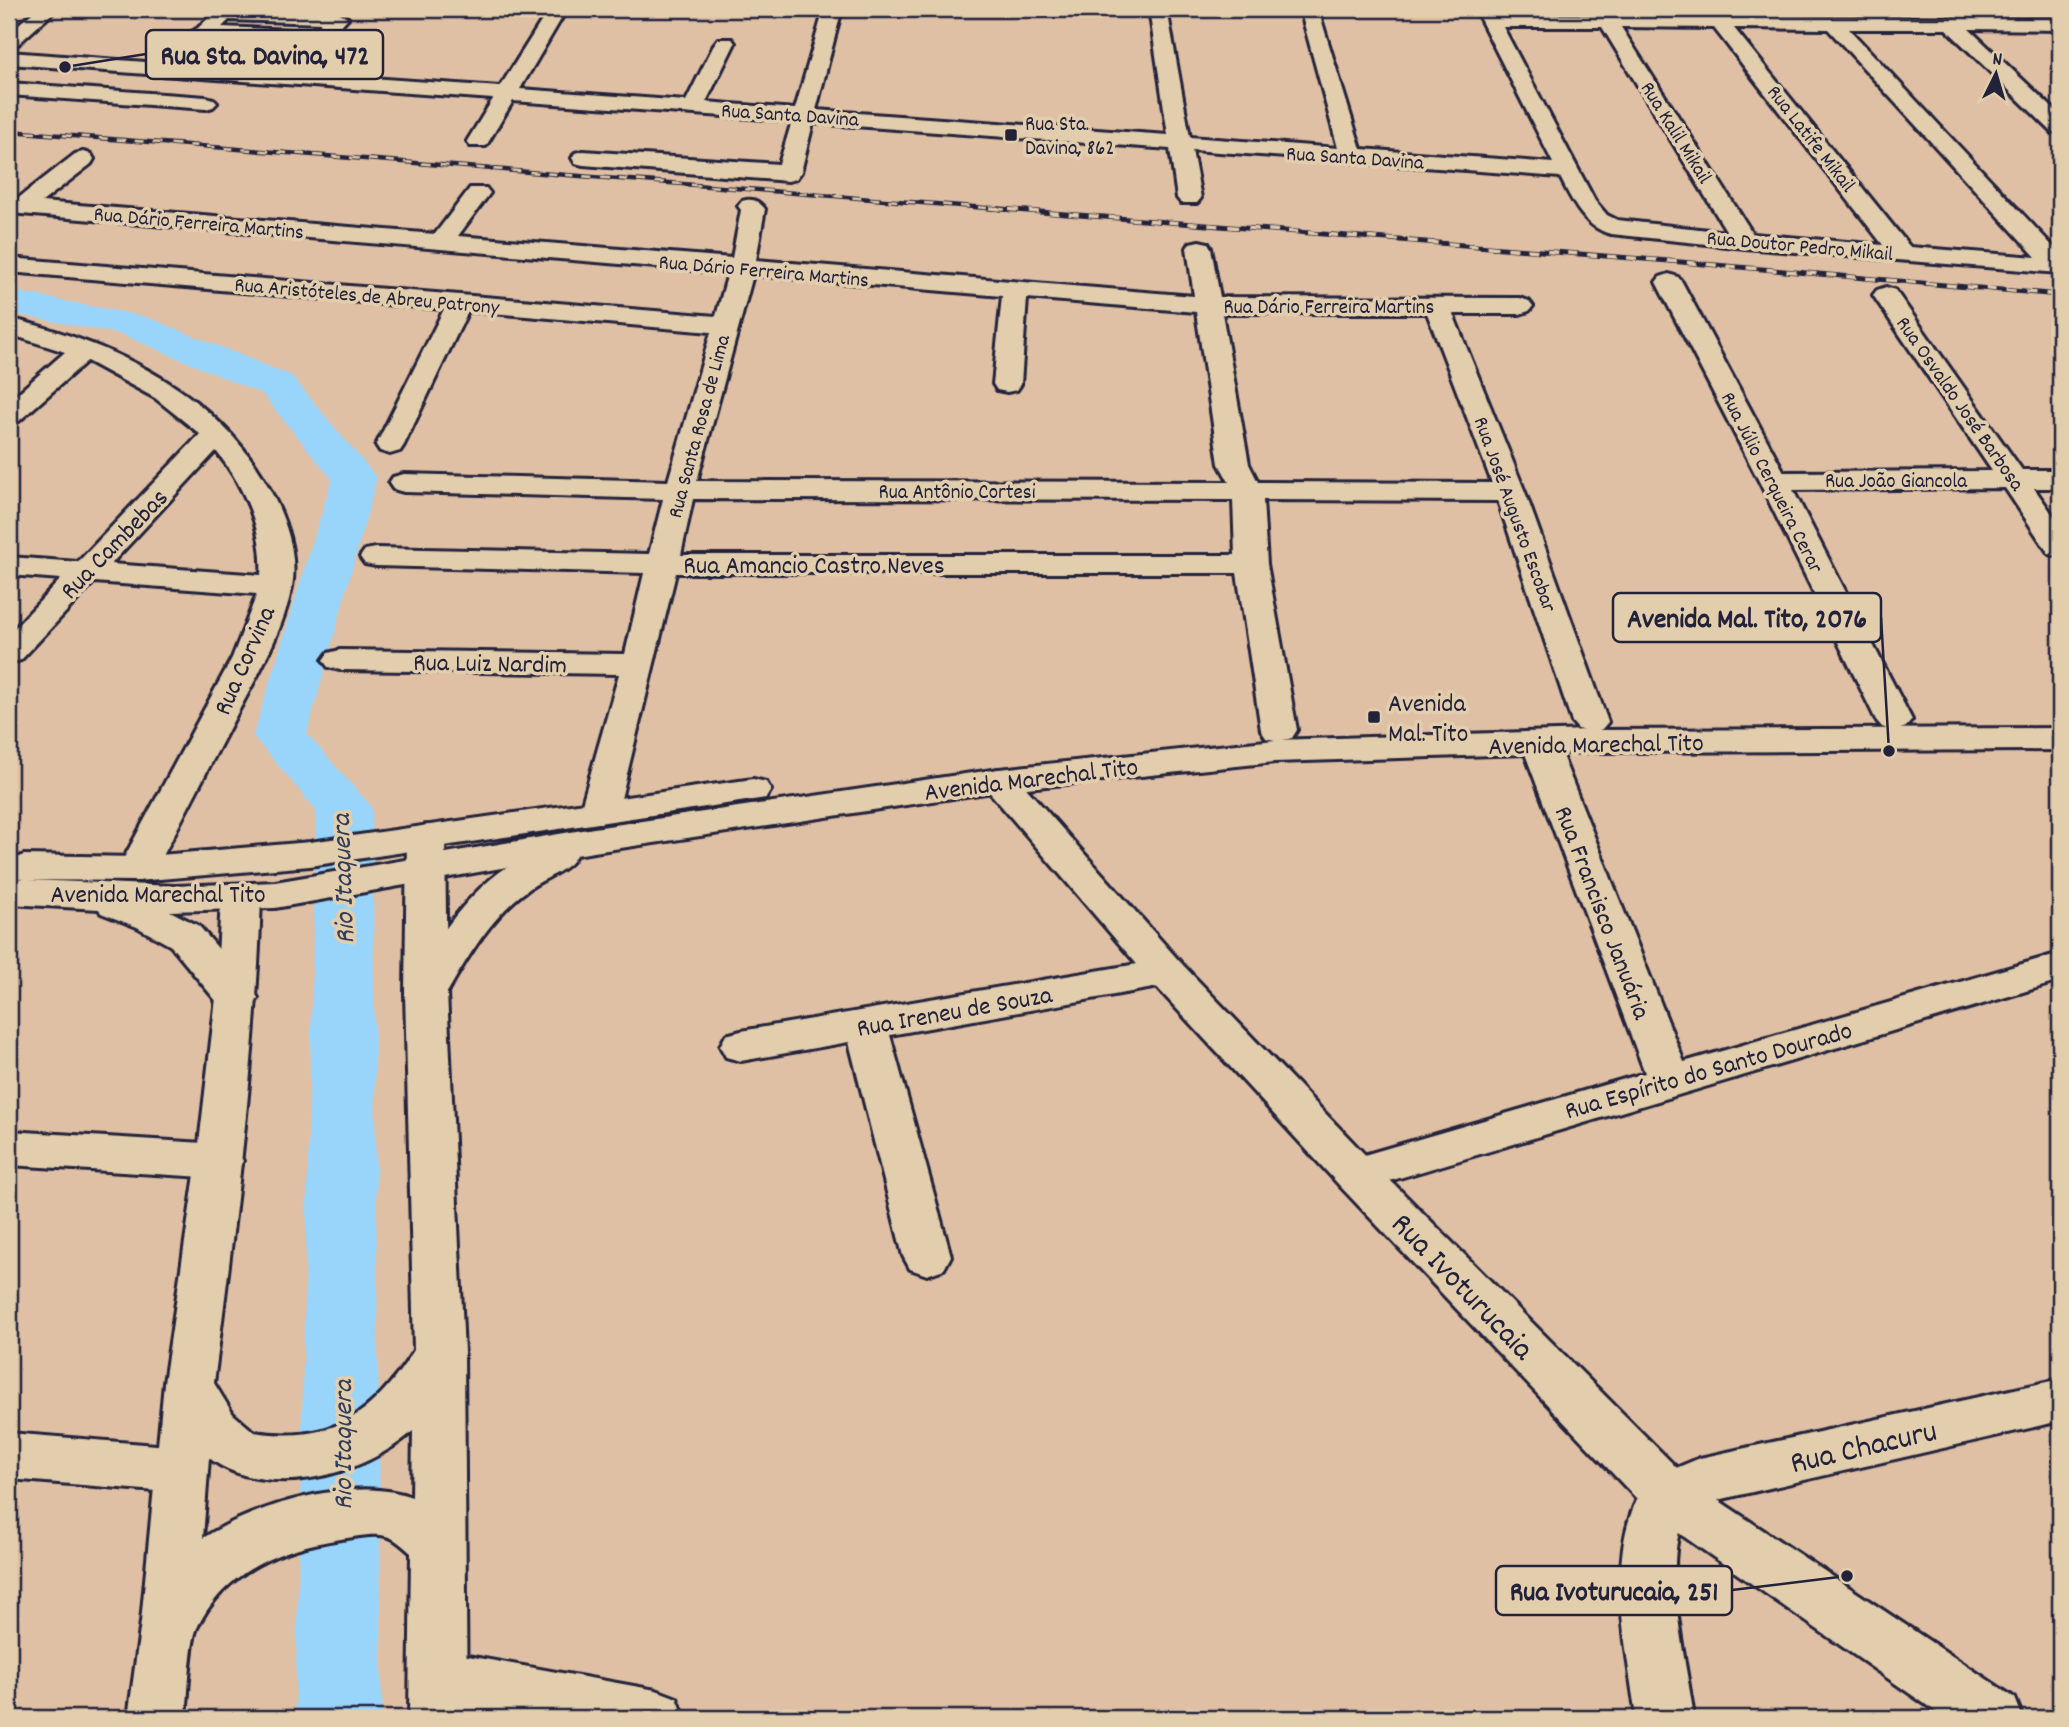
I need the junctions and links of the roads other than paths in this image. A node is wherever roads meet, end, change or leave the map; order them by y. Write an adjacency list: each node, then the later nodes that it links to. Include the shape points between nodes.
1 (47, 9): 13 (street)
2 (558, 9): 18 (street)
3 (833, 9): 21 (street)
4 (1158, 9): 24 (street)
5 (1309, 9): 25 (street)
6 (1487, 15): 8 (street); 28 (street, Rua Doutor Pedro Mikail)
7 (1843, 19): 9 (street); 10 (street); 38 (street)
8 (1608, 22): 9 (street); 33 (street, Rua Kalil Mikail)
9 (1720, 23): 36 (street, Rua Latife Mikail)
10 (1952, 24): 11 (street); 22 (street)
11 (2060, 24)
12 (205, 32): 12 (street, via 231,13 338,18 318,37); 16 (street)
13 (9, 42)
14 (725, 43): 20 (street)
15 (9, 58): 16 (street, Rua Santa Davina)
16 (149, 69): 18 (street, Rua Santa Davina)
17 (9, 89): 19 (street)
18 (506, 95): 20 (street, Rua Santa Davina); 23 (street)
19 (206, 103)
20 (693, 107): 21 (street, Rua Santa Davina)
21 (807, 114): 24 (street, Rua Santa Davina); 26 (street, via 789,173)
22 (2060, 127)
23 (478, 141)
24 (1180, 144): 25 (street, Rua Santa Davina); 30 (street)
25 (1352, 157): 28 (street, Rua Santa Davina)
26 (583, 158)
27 (83, 159): 31 (street)
28 (1570, 171): 33 (street, Rua Doutor Pedro Mikail, via 1592,213 1611,227)
29 (478, 193): 34 (street)
30 (1189, 198)
31 (15, 206): 34 (street, Rua Dário Ferreira Martins)
32 (750, 206): 39 (street, Rua Santa Rosa de Lima)
33 (1745, 241): 36 (street, Rua Doutor Pedro Mikail)
34 (441, 242): 39 (street, Rua Dário Ferreira Martins)
35 (1199, 247): 44 (street)
36 (1903, 254): 38 (street, Rua Doutor Pedro Mikail)
37 (9, 265): 43 (street, Rua Aristóteles de Abreu Patrony)
38 (2059, 265)
39 (742, 268): 41 (street, Rua Dário Ferreira Martins); 47 (street, Rua Santa Rosa de Lima)
40 (1669, 282): 56 (street, Rua Júlio Cerqueira Cerar)
41 (1015, 291): 44 (street, Rua Dário Ferreira Martins); 50 (street)
42 (1886, 295): 55 (street, Rua Osvaldo José Barbosa)
43 (460, 302): 47 (street, Rua Aristóteles de Abreu Patrony); 53 (street)
44 (1209, 305): 46 (street, Rua Dário Ferreira Martins); 59 (street, via 1234,464)
45 (1520, 306): 46 (street, Rua Dário Ferreira Martins)
46 (1437, 307): 60 (street, Rua José Augusto Escobar)
47 (726, 325): 58 (street, Rua Santa Rosa de Lima)
48 (9, 326): 49 (street, Rua Corvina)
49 (84, 350): 51 (street); 52 (street, Rua Corvina, via 159,389)
50 (1007, 384)
51 (9, 415)
52 (217, 433): 66 (street, Rua Cambebas); 67 (street, Rua Corvina, via 264,503 276,540)
53 (390, 445)
54 (2060, 479): 55 (street, Rua João Giancola)
55 (2015, 480): 56 (street, Rua João Giancola); 61 (street, Rua Osvaldo José Barbosa)
56 (1774, 481): 72 (street, Rua Júlio Cerqueira Cerar)
57 (404, 483): 58 (street, Rua Antônio Cortesi)
58 (680, 489): 59 (street, Rua Antônio Cortesi); 63 (street, Rua Santa Rosa de Lima)
59 (1248, 491): 60 (street, Rua Antônio Cortesi); 64 (street)
60 (1510, 492): 73 (street, Rua José Augusto Escobar)
61 (2060, 547)
62 (376, 557): 63 (street, Rua Amancio Castro Neves)
63 (662, 564): 64 (street, Rua Amancio Castro Neves); 70 (street, Rua Santa Rosa de Lima)
64 (1251, 564): 74 (street)
65 (9, 566): 66 (street)
66 (85, 571): 67 (street); 68 (street, Rua Cambebas)
67 (276, 586): 81 (street, Rua Corvina, via 244,668)
68 (9, 653)
69 (340, 660): 70 (street, Rua Luiz Nardim)
70 (639, 664): 78 (street, Rua Santa Rosa de Lima)
71 (2060, 719): 72 (street, Avenida Marechal Tito)
72 (1894, 720): 73 (street, Avenida Marechal Tito)
73 (1590, 722): 74 (street, Avenida Marechal Tito)
74 (1279, 730): 78 (street, Avenida Marechal Tito, via 1062,749)
75 (2060, 739): 76 (street, Avenida Marechal Tito)
76 (1539, 743): 77 (street, Avenida Marechal Tito, via 1275,751); 91 (street, Rua Francisco Januária)
77 (999, 780): 78 (street, Avenida Marechal Tito); 86 (street, Rua Ivoturucaia)
78 (596, 825): 79 (street, Avenida Marechal Tito); 87 (street, via 491,898 464,930)
79 (406, 857): 82 (street, Avenida Marechal Tito); 82 (street, Avenida Marechal Tito, via 310,854); 87 (street)
80 (9, 866): 81 (street, Avenida Marechal Tito)
81 (137, 869): 82 (street, Avenida Marechal Tito)
82 (264, 880): 84 (street, Avenida Marechal Tito); 88 (street)
83 (9, 891): 84 (street, Avenida Marechal Tito)
84 (97, 897): 88 (street, via 185,936)
85 (2060, 967): 91 (street, Rua Espírito do Santo Dourado)
86 (1167, 973): 89 (street, Rua Ireneu de Souza); 94 (street, Rua Ivoturucaia)
87 (426, 993): 96 (street)
88 (237, 998): 93 (street)
89 (866, 1026): 90 (street, Rua Ireneu de Souza); 95 (street)
90 (741, 1046)
91 (1669, 1080): 94 (street, Rua Espírito do Santo Dourado)
92 (9, 1148): 93 (street)
93 (220, 1161): 97 (street)
94 (1356, 1174): 101 (street, Rua Ivoturucaia)
95 (927, 1256)
96 (439, 1352): 97 (street, via 413,1396 371,1437 307,1456 262,1457 242,1452 225,1441 207,1418); 102 (street)
97 (189, 1383): 100 (street)
98 (2060, 1400): 101 (street, Rua Chacuru, via 1700,1481)
99 (9, 1456): 100 (street)
100 (181, 1470): 103 (street)
101 (1669, 1496): 107 (street, via 1656,1517 1648,1556); 108 (street, Rua Ivoturucaia)
102 (439, 1542): 103 (street, via 403,1518 370,1510 309,1522 255,1538 223,1555); 104 (street)
103 (169, 1622): 105 (street)
104 (439, 1698): 106 (street)
105 (157, 1718)
106 (656, 1718)
107 (1665, 1718)
108 (1994, 1718)

